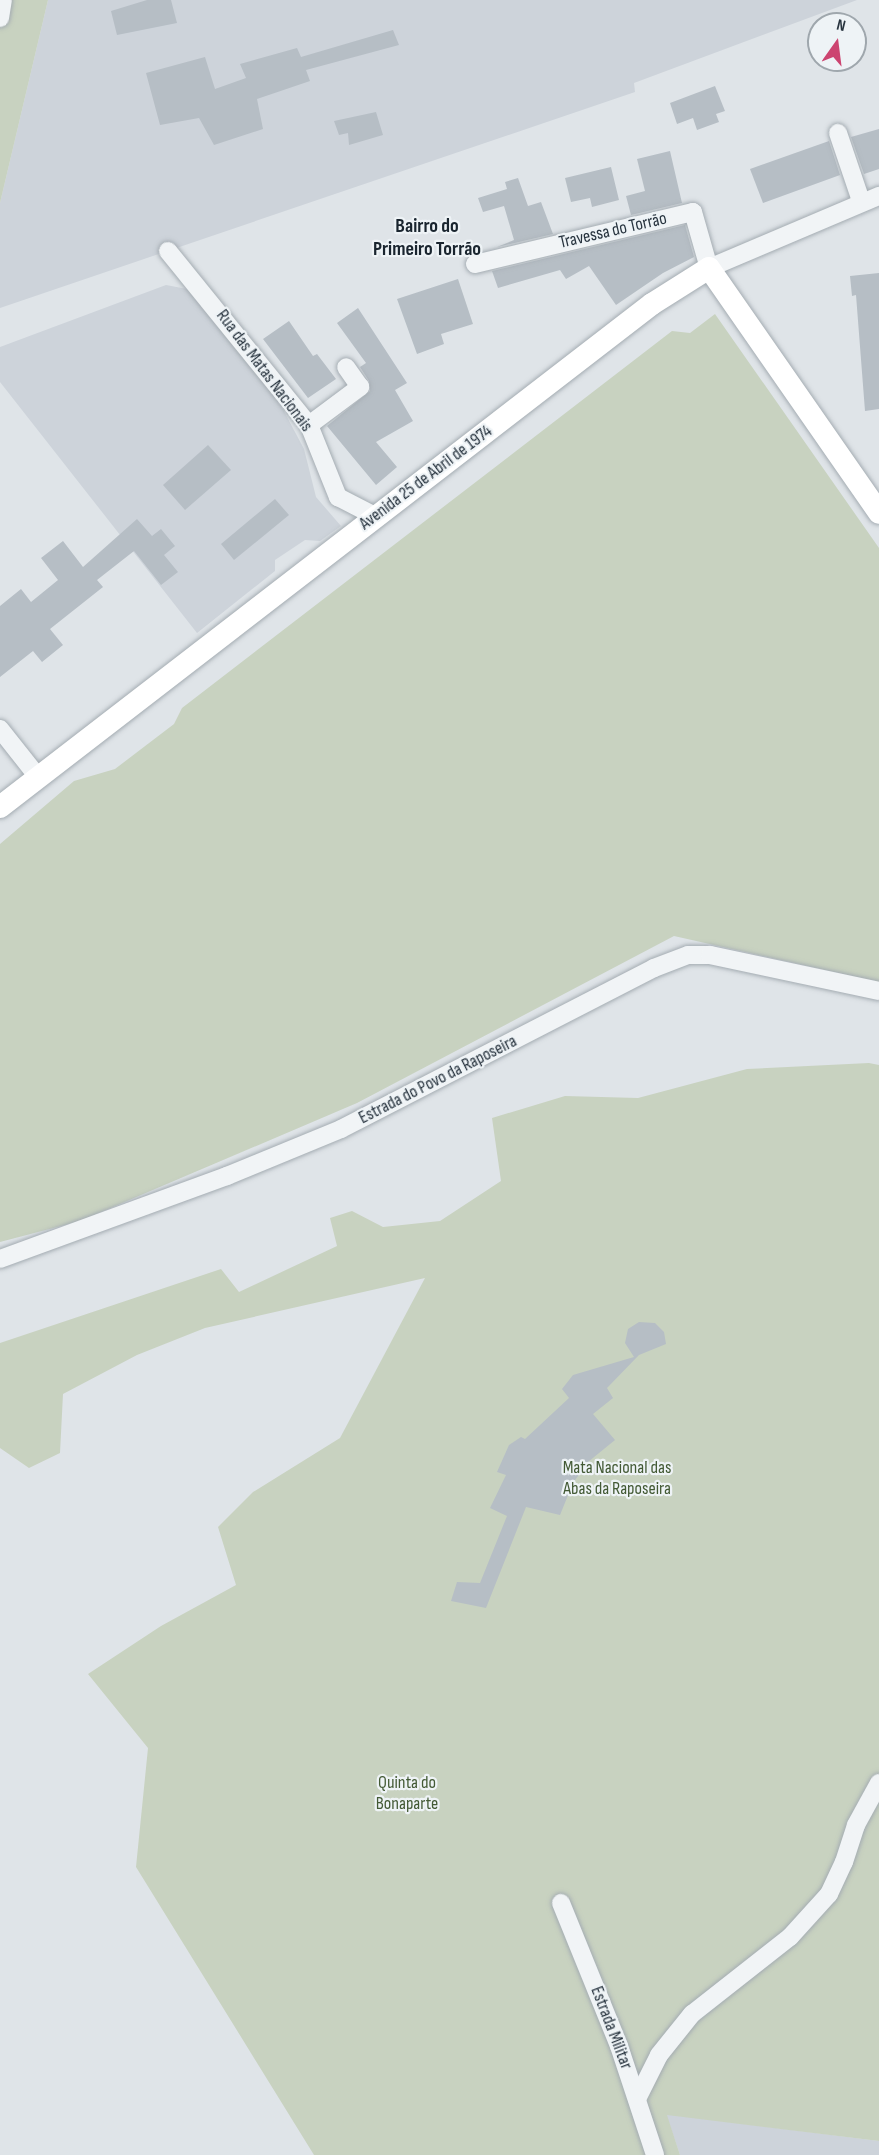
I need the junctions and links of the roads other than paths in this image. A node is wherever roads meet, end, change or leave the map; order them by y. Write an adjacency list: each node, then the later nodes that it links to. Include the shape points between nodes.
1 (3, 0): 2 (street)
2 (0, 18)
3 (838, 133): 5 (street)
4 (879, 196): 5 (street, Avenida 25 de Abril de 1974)
5 (861, 201): 8 (street, Avenida 25 de Abril de 1974)
6 (168, 250): 10 (street, Rua das Matas Nacionais)
7 (475, 264): 8 (street, Travessa do Torrão, via 693,212)
8 (709, 268): 11 (main road); 12 (main road, Avenida 25 de Abril de 1974, via 652,304)
9 (346, 366): 10 (street, via 360,387)
10 (309, 425): 12 (street, Rua das Matas Nacionais, via 338,497)
11 (879, 513)
12 (375, 516): 14 (main road, Avenida 25 de Abril de 1974)
13 (0, 729): 14 (street)
14 (38, 777): 15 (main road, Avenida 25 de Abril de 1974)
15 (0, 807)
16 (879, 991): 17 (street, Estrada do Povo da Raposeira, via 710,956 688,955 654,968 341,1129)
17 (0, 1259)
18 (879, 1783): 20 (street, via 856,1825 829,1893 790,1937 692,2014 659,2055)
19 (561, 1903): 20 (street, Estrada Militar)
20 (637, 2099): 21 (street, Estrada Militar)
21 (655, 2155)

